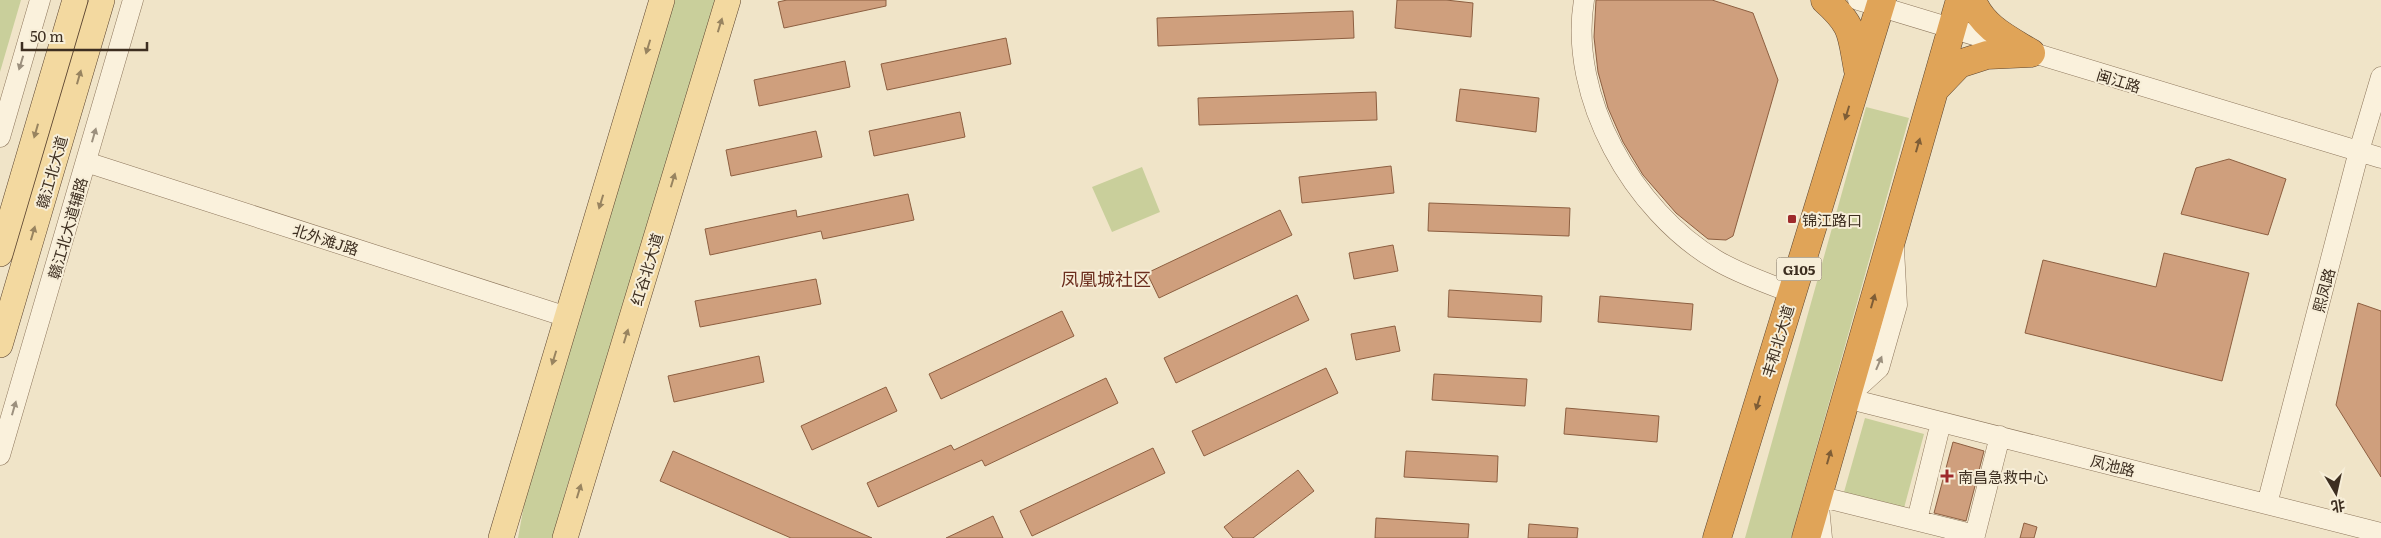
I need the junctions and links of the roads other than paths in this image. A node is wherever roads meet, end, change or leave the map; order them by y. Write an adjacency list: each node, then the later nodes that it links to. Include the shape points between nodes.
1 (40, 0): 17 (street, one-way to 17)
2 (75, 0): 21 (main road, 赣江北大道, one-way to 21)
3 (102, 0): 24 (main road, 赣江北大道, one-way to 3)
4 (133, 0): 20 (street, 赣江北大道辅路, one-way to 4)
5 (662, 0): 23 (main road, one-way to 23)
6 (728, 0): 34 (main road, 红谷北大道, one-way to 6)
7 (1584, 0): 22 (street, via 1582,45 1587,82 1623,168 1648,202 1681,235 1716,260)
8 (1824, 0): 14 (highway, via 1849,26)
9 (1960, 0): 12 (highway)
10 (1972, 0): 13 (highway, via 1977,13 1994,30)
11 (1873, 2): 12 (street, 闽江路); 14 (highway, 丰和北大道 / G105)
12 (1951, 30): 13 (street, 闽江路); 16 (highway)
13 (2031, 53): 16 (highway, via 1987,55 1959,64); 18 (street, 闽江路)
14 (1859, 74): 22 (highway, 丰和北大道 / G105, one-way to 22)
15 (2381, 77): 18 (street, 熙凤路)
16 (1934, 90): 25 (highway, one-way to 16)
17 (0, 137)
18 (2360, 151): 19 (street, 闽江路); 30 (street, 熙凤路)
19 (2381, 158)
20 (86, 162): 23 (street, 北外滩J路); 28 (street, 赣江北大道辅路, one-way to 20)
21 (0, 254)
22 (1792, 294): 35 (highway, 丰和北大道 / G105, one-way to 35)
23 (567, 317): 33 (main road, one-way to 33)
24 (0, 345)
25 (1846, 398): 26 (street, 凤池路); 29 (highway, one-way to 25)
26 (1941, 422): 27 (street, 凤池路); 31 (street)
27 (2000, 436): 30 (street, 凤池路); 31 (street, via 1975,535)
28 (0, 455)
29 (1818, 496): 31 (street); 36 (highway); 37 (street)
30 (2268, 504): 32 (street, 凤池路)
31 (1916, 520)
32 (2381, 533)
33 (503, 534)
34 (565, 538)
35 (1717, 538)
36 (1806, 538)
37 (1822, 538)

